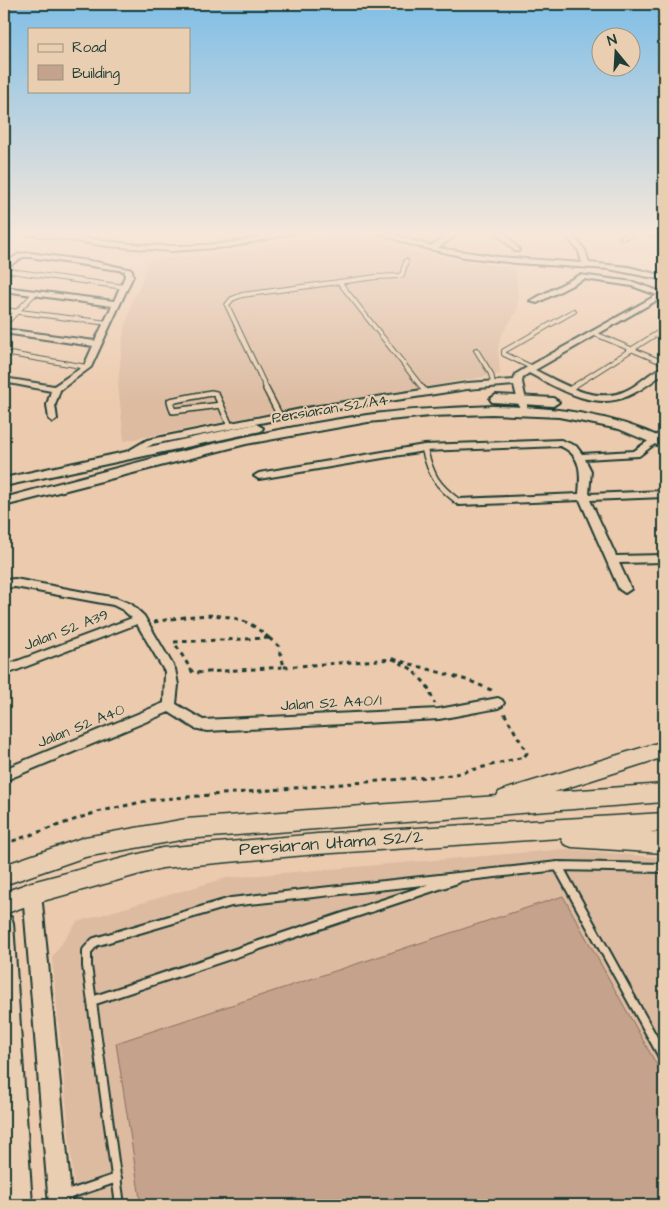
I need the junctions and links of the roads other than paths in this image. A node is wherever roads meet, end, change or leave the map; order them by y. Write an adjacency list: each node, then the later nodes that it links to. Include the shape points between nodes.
1 (7, 289): 7 (street)
2 (123, 289): 10 (street)
3 (284, 289): 36 (lane, via 242,295 227,305 252,364)
4 (346, 289): 32 (lane)
5 (558, 289): 9 (street)
6 (648, 289): 8 (street)
7 (35, 293): 10 (street); 13 (lane)
8 (664, 295): 18 (street)
9 (534, 301)
10 (116, 304): 14 (street)
11 (4, 310): 13 (lane)
12 (574, 311): 25 (lane, via 504,351)
13 (18, 312): 14 (lane); 15 (lane)
14 (108, 322): 19 (street)
15 (4, 325)
16 (664, 329): 21 (lane)
17 (4, 331): 19 (street)
18 (593, 334): 21 (lane); 25 (street)
19 (98, 344): 24 (street)
20 (476, 350): 29 (lane, via 490,371)
21 (632, 350): 23 (lane); 31 (lane)
22 (4, 353): 24 (lane)
23 (664, 363)
24 (87, 367): 30 (street)
25 (531, 369): 28 (street, via 519,376); 31 (street)
26 (664, 369): 31 (street, via 616,398 590,397)
27 (4, 380): 30 (street)
28 (518, 382): 29 (street); 33 (street)
29 (493, 383): 32 (street)
30 (56, 389): 35 (street, via 51,405)
31 (568, 390)
32 (425, 392): 36 (street)
33 (523, 404): 36 (main road, Persiaran S2/A4, via 386,406); 38 (main road, Persiaran S2/A4, via 612,422); 46 (main road, Persiaran S2/A4, via 410,413 318,425 162,460)
34 (221, 405): 34 (lane, via 216,394 211,393 170,401 176,412); 37 (lane)
35 (53, 419)
36 (282, 419): 37 (street); 40 (main road, Persiaran S2/A4)
37 (230, 426): 40 (street, via 150,442)
38 (662, 437): 41 (street, via 636,454)
39 (424, 448): 41 (street, via 560,443 573,448); 42 (street); 47 (lane, via 431,478 438,488)
40 (123, 457): 43 (main road, Persiaran S2/A4)
41 (579, 457): 45 (street, via 586,471)
42 (259, 476)
43 (4, 482)
44 (664, 494): 45 (street)
45 (584, 498): 47 (street); 49 (street)
46 (4, 502)
47 (459, 502)
48 (664, 558): 49 (street)
49 (613, 560): 51 (street)
50 (4, 584): 52 (street, via 15,583 116,602 127,606)
51 (625, 589)
52 (141, 621): 53 (street, Jalan S2 A39); 55 (street, via 171,672)
53 (4, 671)
54 (498, 703): 55 (street, Jalan S2 A40/1, via 439,714 207,726)
55 (170, 706): 57 (street, Jalan S2 A40)
56 (664, 749): 59 (main road)
57 (4, 775)
58 (664, 793): 59 (main road, Persiaran Utama S2/2)
59 (481, 806): 65 (main road, Persiaran Utama S2/2, via 186,829 85,847)
60 (664, 822): 61 (main road, Persiaran Utama S2/2)
61 (500, 832): 62 (main road); 67 (main road, Persiaran Utama S2/2, via 162,858)
62 (664, 843)
63 (558, 866): 64 (lane); 66 (lane); 71 (lane)
64 (664, 868)
65 (4, 875)
66 (468, 876): 70 (lane); 70 (lane, via 231,902 96,942 87,951)
67 (32, 893): 68 (main road, Persiaran Utama S2/2); 73 (street)
68 (4, 903)
69 (4, 923): 74 (street)
70 (92, 1001): 72 (lane)
71 (664, 1058)
72 (116, 1178): 73 (lane); 75 (lane)
73 (60, 1201)
74 (21, 1205)
75 (120, 1205)

